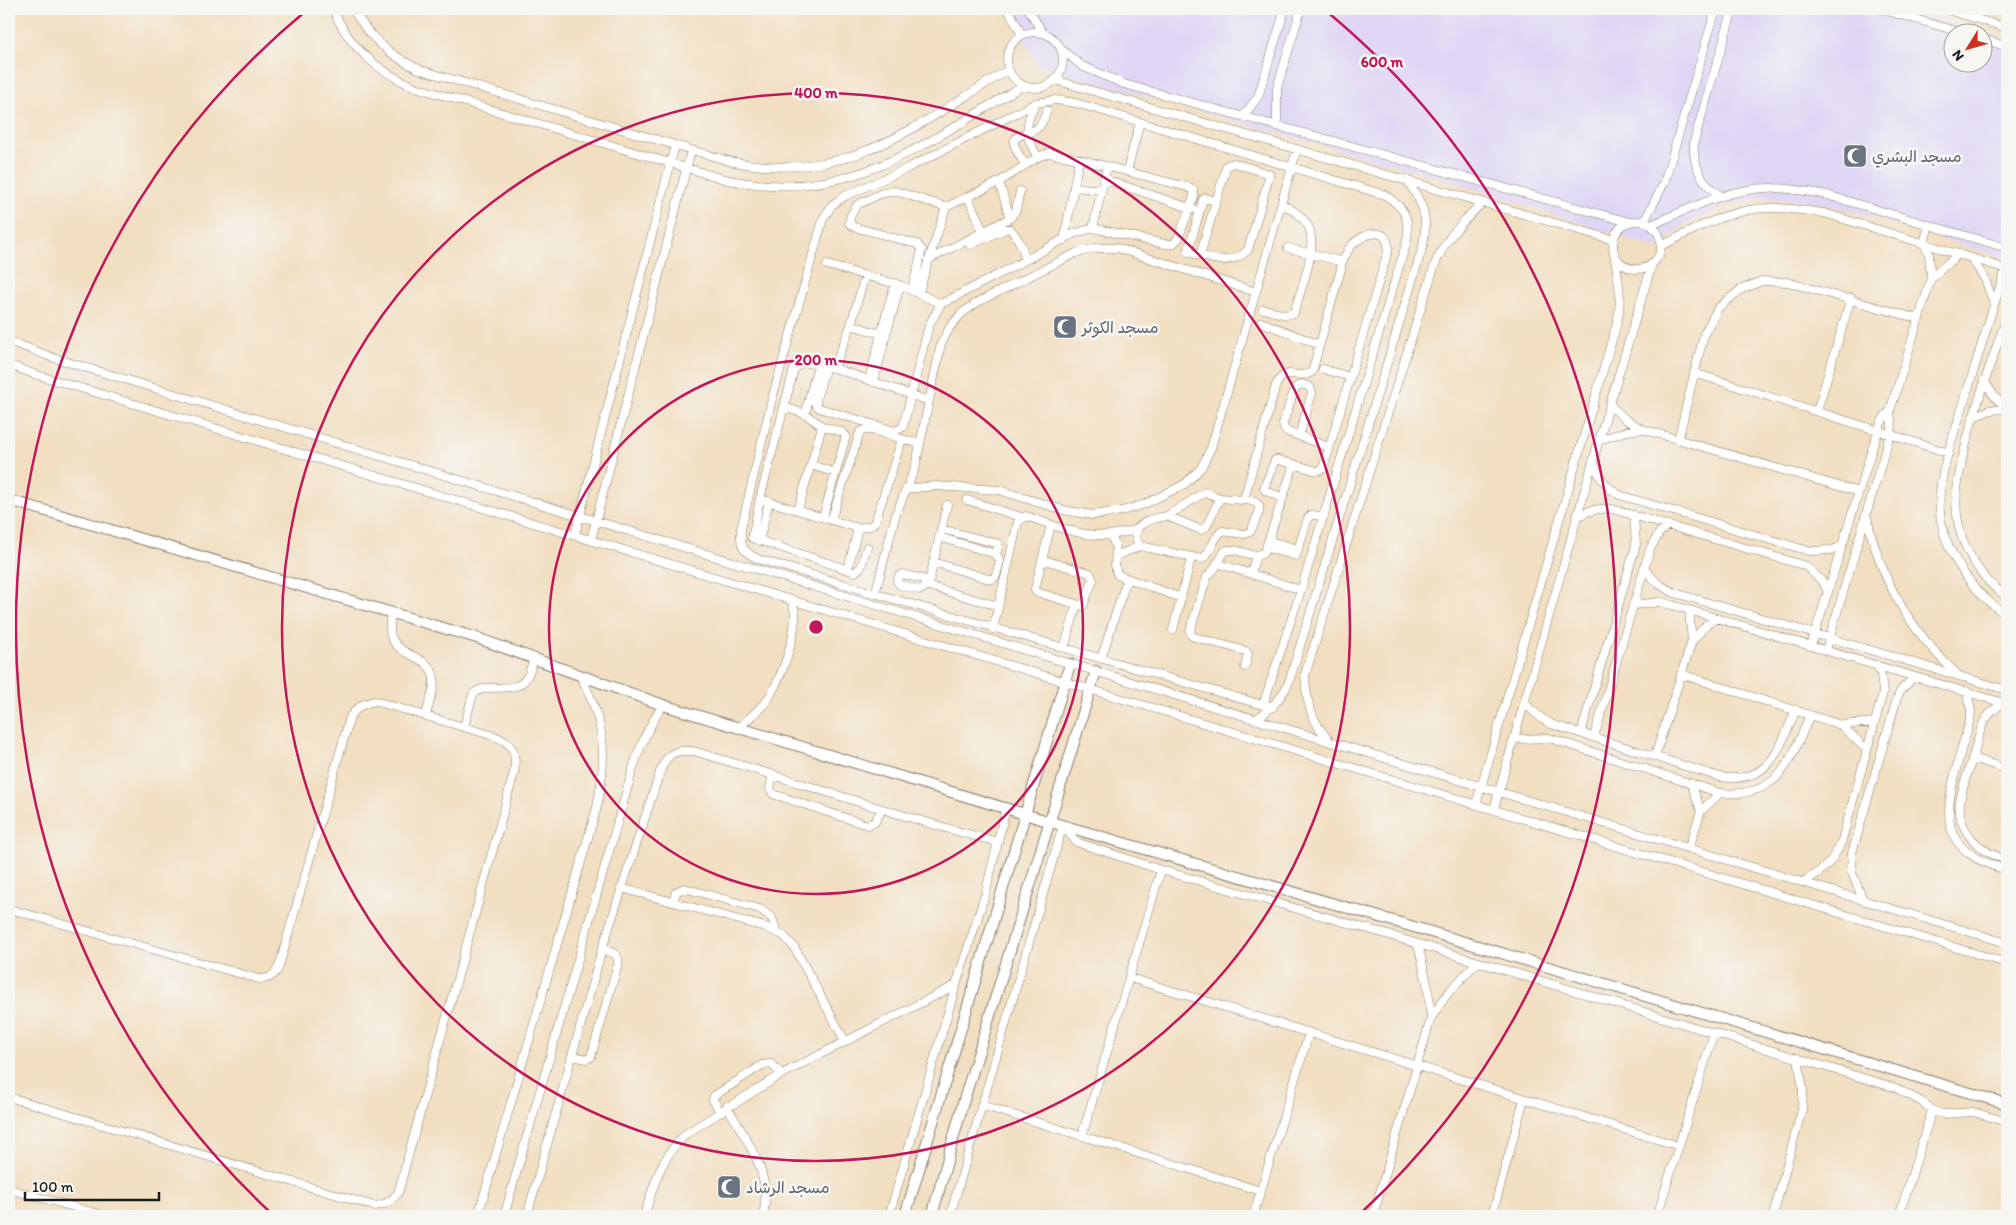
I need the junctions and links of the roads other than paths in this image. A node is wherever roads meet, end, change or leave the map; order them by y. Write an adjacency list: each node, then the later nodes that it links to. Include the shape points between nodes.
1 (333, 9): 32 (street, via 358,49 378,68 402,82)
2 (353, 9): 27 (street, via 380,45 399,60 421,70)
3 (1008, 9): 14 (street)
4 (1028, 9): 13 (street)
5 (1285, 9): 23 (street, via 1258,97)
6 (1300, 9): 25 (street, via 1278,88)
7 (1716, 9): 54 (street, via 1664,183)
8 (1733, 9): 45 (street, via 1693,149 1698,173)
9 (1880, 9): 11 (street)
10 (1947, 9): 12 (street)
11 (1944, 27)
12 (2007, 28)
13 (1044, 33): 14 (street); 17 (street)
14 (1022, 35): 18 (street, via 1010,46 1006,62)
15 (1994, 42): 16 (street)
16 (2007, 46)
17 (1061, 49): 19 (street, via 1063,66); 23 (street, via 1082,66 1103,76)
18 (1008, 70): 20 (street); 29 (street, via 890,142 833,162 773,167 743,164)
19 (1055, 80): 20 (street, via 1040,88); 28 (street)
20 (1022, 86): 36 (street, via 898,158 835,181 797,186 756,185)
21 (1036, 104): 24 (street, via 1056,100); 26 (street, via 1027,119); 174 (street, via 932,157 845,196 832,205 823,220 772,399 740,542 747,553 758,559)
22 (1047, 112): 26 (street, via 1039,127)
23 (1244, 116): 25 (street)
24 (1140, 122): 35 (street); 37 (street)
25 (1277, 126): 53 (street)
26 (1027, 133): 30 (street); 33 (street, via 1014,140)
27 (676, 145): 29 (street); 32 (street)
28 (1297, 149): 35 (street); 39 (street)
29 (692, 150): 36 (street)
30 (1038, 156): 31 (street, via 1048,153); 33 (street)
31 (1079, 159): 34 (street); 41 (street)
32 (671, 163): 36 (street); 137 (street)
33 (1025, 165): 40 (street)
34 (1107, 166): 37 (street); 38 (street)
35 (1292, 166): 48 (street); 135 (street, via 1385,195 1397,202 1409,227)
36 (687, 168): 142 (street)
37 (1127, 172): 50 (street, via 1187,187 1194,196)
38 (1104, 179): 42 (street); 50 (street)
39 (1406, 179): 47 (street); 198 (street, via 1425,212 1423,246)
40 (999, 182): 44 (street); 52 (street)
41 (1074, 187): 42 (street); 58 (street)
42 (1101, 190): 56 (street)
43 (1020, 191): 52 (street, via 1016,210)
44 (968, 196): 49 (street); 57 (street)
45 (1721, 196): 54 (street); 55 (street, via 1762,188 1796,189)
46 (1216, 201): 51 (street, via 1205,198); 68 (street); 68 (street, via 1230,163 1257,169 1270,177 1248,250 1233,260 1224,261)
47 (1482, 203): 59 (street); 202 (street, via 1448,239 1434,267)
48 (1282, 204): 66 (street, via 1297,212 1308,226 1312,240); 80 (street)
49 (946, 207): 70 (street); 79 (street, via 895,191 857,205 851,215 849,223 854,227 917,244 922,250)
50 (1190, 208): 51 (street); 56 (street, via 1178,240 1173,244)
51 (1200, 211): 68 (street, via 1188,252)
52 (1010, 218): 57 (street)
53 (1629, 222): 54 (street); 59 (street, via 1621,227)
54 (1647, 223): 62 (street, via 1659,234)
55 (1929, 224): 60 (street); 64 (street)
56 (1093, 228): 58 (street)
57 (984, 231): 70 (street)
58 (1064, 240): 71 (street)
59 (1614, 240): 65 (street)
60 (1924, 242): 62 (street, via 1824,213 1769,208 1721,217); 67 (street); 77 (street, via 1929,254)
61 (970, 245): 71 (street, via 1005,229 1010,230 1025,256)
62 (1661, 246): 73 (street)
63 (1288, 248): 66 (street)
64 (2007, 248)
65 (1614, 253): 73 (street, via 1628,267 1643,268); 236 (street, via 1620,286 1620,312)
66 (1310, 254): 72 (street); 84 (street, via 1294,313 1286,315)
67 (1959, 254): 69 (street); 77 (street)
68 (1200, 255)
69 (1971, 258): 75 (street); 83 (street, via 1985,280)
70 (928, 260): 79 (street)
71 (1024, 261): 82 (street)
72 (1341, 264): 90 (street); 95 (street, via 1350,246 1362,237 1376,233 1388,242)
73 (1652, 264): 100 (street)
74 (827, 265): 76 (street)
75 (2006, 269): 83 (street)
76 (865, 275): 78 (street); 88 (street)
77 (1931, 279): 86 (street)
78 (897, 284): 79 (street); 97 (street)
79 (915, 291): 82 (street)
80 (1256, 292): 99 (street, via 1117,248 1096,248 1076,253 962,313 942,344); 122 (street, via 1211,448 1201,468 1185,484 1145,504 1093,515 1063,510 998,490 934,486)
81 (1851, 298): 86 (street); 94 (street, via 1787,282 1762,281 1740,290 1718,308 1704,334); 104 (street)
82 (941, 304): 98 (street, via 929,325)
83 (1994, 304): 117 (street)
84 (1262, 309)
85 (2007, 317): 96 (street)
86 (1919, 319): 103 (street)
87 (1262, 322): 90 (street)
88 (851, 325): 92 (street); 97 (street, via 881,334)
89 (9, 341): 137 (street, via 51,357)
90 (1320, 345): 127 (street, via 1312,372 1286,374 1280,378)
91 (9, 364): 151 (street, via 37,376)
92 (826, 366): 97 (street); 98 (street, via 816,400 819,408 895,431 903,427); 101 (street, via 803,362 794,369); 105 (street)
93 (1322, 370): 95 (street)
94 (1694, 373): 104 (street); 114 (street)
95 (1350, 378): 116 (street)
96 (1984, 380): 102 (street); 106 (street)
97 (871, 381): 98 (street)
98 (911, 394): 99 (street)
99 (929, 401): 115 (street)
100 (1611, 406): 108 (street); 113 (street)
101 (784, 407): 105 (street); 124 (street)
102 (2007, 409): 106 (street, via 1990,410)
103 (1890, 411): 109 (street); 110 (street)
104 (1817, 412): 109 (street)
105 (805, 414): 107 (street)
106 (1974, 417): 175 (street, via 1957,486 1957,516 1973,560 1987,579)
107 (822, 426): 120 (street); 121 (street, via 846,436)
108 (1642, 429): 113 (street); 114 (street)
109 (1878, 430): 110 (street); 123 (street)
110 (1890, 434): 117 (street); 136 (street)
111 (1299, 436): 111 (street, via 1288,432 1283,424 1295,388 1301,384 1310,387 1312,393); 116 (street)
112 (902, 439): 115 (street); 141 (street, via 871,430 860,432); 146 (street, via 875,522)
113 (1599, 440): 118 (street)
114 (1678, 440): 123 (street)
115 (920, 444): 122 (street)
116 (1329, 447): 119 (street, via 1322,471)
117 (1949, 453): 183 (street, via 1940,500 1941,522 1948,543 1975,589)
118 (1594, 463): 139 (street); 147 (street, via 1599,476 1619,495)
119 (1294, 464): 126 (street); 126 (street, via 1275,460 1264,486 1266,491)
120 (811, 465): 121 (street); 132 (street)
121 (836, 473): 138 (street)
122 (906, 489): 174 (street, via 896,514)
123 (1859, 492): 159 (street)
124 (760, 498): 130 (street); 154 (street, via 752,536)
125 (1220, 498): 127 (street); 134 (street, via 1205,492); 145 (street)
126 (1283, 498): 156 (street)
127 (1244, 499): 150 (street, via 1257,502 1260,509 1251,531 1245,534 1226,530)
128 (9, 500): 182 (street)
129 (967, 500): 140 (street)
130 (769, 501): 132 (street); 154 (street)
131 (947, 505): 149 (street)
132 (798, 510): 138 (street)
133 (1634, 515): 139 (street, via 1600,508); 144 (street); 157 (street)
134 (1167, 516): 145 (street, via 1197,529); 148 (street, via 1152,518)
135 (1324, 516): 156 (street, via 1311,515 1308,518 1296,555); 172 (street)
136 (1867, 516): 188 (street); 203 (street, via 1879,561 1904,612 1933,650)
137 (580, 517): 142 (street); 151 (street)
138 (822, 517): 141 (street)
139 (1577, 517): 210 (street)
140 (1021, 518): 143 (street, via 1026,516); 179 (street)
141 (831, 520): 146 (street)
142 (596, 521): 153 (street); 195 (street)
143 (1051, 525): 152 (street, via 1092,535); 167 (street)
144 (1668, 525): 155 (street); 161 (street)
145 (1206, 526): 150 (street)
146 (858, 528): 169 (street)
147 (1734, 529): 155 (street); 159 (street, via 1809,551)
148 (1136, 530): 152 (street); 158 (street, via 1135,539)
149 (940, 533): 165 (street); 165 (street, via 999,544 996,554 1000,561 993,579)
150 (1219, 533): 164 (street, via 1204,558)
151 (575, 535): 153 (street)
152 (1110, 535): 162 (street, via 1116,544)
153 (591, 540): 177 (street)
154 (759, 541): 169 (street)
155 (1730, 543): 173 (street, via 1806,566)
156 (1269, 544): 163 (street, via 1263,554)
157 (1636, 545): 161 (street); 226 (street)
158 (1140, 546): 162 (street); 164 (street)
159 (1841, 547): 173 (street)
160 (867, 548): 169 (street, via 861,567 858,570)
161 (1650, 549): 168 (street)
162 (1116, 556): 171 (street, via 1116,573)
163 (1256, 556): 166 (street, via 1228,549); 170 (street)
164 (1191, 558): 176 (street)
165 (933, 562): 179 (street, via 926,585)
166 (1217, 563): 170 (street); 197 (street, via 1206,579 1190,633 1194,637 1246,651)
167 (1041, 564): 180 (street, via 1036,592); 180 (street, via 1047,561 1090,573 1093,580 1086,604)
168 (1644, 568): 178 (street); 187 (street, via 1653,580 1675,593)
169 (848, 569)
170 (1250, 574): 172 (street)
171 (1126, 579): 176 (street); 194 (street)
172 (1301, 590): 213 (street)
173 (1828, 592): 187 (street)
174 (875, 594): 185 (street)
175 (2007, 597)
176 (1181, 598): 186 (street)
177 (792, 600): 205 (street); 225 (street, via 796,618 778,679 761,707)
178 (1633, 605): 181 (street, via 1660,602); 227 (street)
179 (998, 606): 185 (street)
180 (1076, 606): 191 (street)
181 (1689, 610): 184 (street); 189 (street)
182 (391, 613): 193 (street); 218 (street, via 390,629 395,644 425,664 433,674)
183 (2007, 615)
184 (1717, 618): 189 (street); 190 (street)
185 (993, 629): 191 (street)
186 (1173, 630)
187 (1815, 634): 188 (street); 190 (street)
188 (1830, 638): 192 (street); 203 (street)
189 (1692, 641): 200 (street)
190 (1811, 646): 192 (street)
191 (1064, 648): 194 (street)
192 (1826, 650): 196 (street)
193 (534, 658): 201 (street); 224 (street, via 522,683 515,687 482,688 473,694)
194 (1101, 659): 213 (street)
195 (1070, 664): 199 (street); 205 (street)
196 (1877, 665): 204 (street); 209 (street, via 1883,683)
197 (1245, 667)
198 (1292, 671): 202 (street); 215 (street, via 1285,691)
199 (1096, 672): 206 (street); 219 (street)
200 (1682, 674): 216 (street); 231 (street)
201 (580, 675): 212 (street); 287 (street, via 593,699 601,726 602,782)
202 (1305, 675): 229 (street, via 1312,717)
203 (1960, 676): 207 (street)
204 (1914, 677): 208 (street); 214 (street, via 1901,690)
205 (1065, 682): 206 (street); 244 (street)
206 (1090, 689): 239 (street); 245 (street)
207 (2007, 690)
208 (1966, 691): 211 (street); 220 (street)
209 (1881, 702): 214 (street); 221 (street)
210 (1524, 703): 226 (street, via 1551,724); 228 (street)
211 (2006, 703): 223 (street, via 1990,712)
212 (663, 705): 225 (street); 288 (street, via 651,723 634,765)
213 (1264, 705): 215 (street)
214 (1894, 706): 254 (street, via 1851,861 1853,878)
215 (1273, 707): 219 (street)
216 (1796, 710): 217 (street); 231 (street, via 1772,761 1749,777 1735,780 1720,777)
217 (1810, 714): 222 (street); 238 (street, via 1783,771 1770,784 1754,792)
218 (426, 716): 224 (street); 256 (street, via 375,701 365,703 350,717 279,967 268,979)
219 (1256, 719): 229 (street)
220 (1970, 721): 223 (street, via 1980,719); 251 (street, via 1950,790 1949,821 1953,834 1972,856)
221 (1875, 722): 222 (street); 230 (street)
222 (1841, 724): 230 (street)
223 (1982, 725): 232 (street)
224 (464, 727): 273 (street, via 505,740 513,749 516,761 398,1193 392,1200 374,1206)
225 (739, 727): 240 (street)
226 (1581, 733): 227 (street)
227 (1594, 737): 231 (street)
228 (1514, 739): 235 (street, via 1549,738); 237 (street)
229 (1331, 742): 236 (street)
230 (1867, 750): 252 (street, via 1838,850 1826,867)
231 (1655, 756)
232 (1972, 758): 233 (street); 249 (street, via 1962,792 1961,820 1976,845)
233 (2007, 769)
234 (773, 774): 241 (street); 241 (street, via 770,788 773,794 861,823 876,822); 253 (street, via 693,751 681,750 670,754 660,772)
235 (1690, 783): 238 (street); 243 (street)
236 (1481, 786): 237 (street); 239 (street)
237 (1499, 791): 242 (street); 248 (street)
238 (1720, 792): 243 (street)
239 (1476, 804): 242 (street)
240 (1006, 808): 244 (street); 247 (street)
241 (882, 809): 247 (street)
242 (1494, 809): 262 (street)
243 (1701, 811): 248 (street)
244 (1025, 813): 245 (street); 293 (street)
245 (1051, 822): 246 (street); 294 (street)
246 (1063, 825): 250 (street, via 1076,842); 275 (street); 276 (street)
247 (998, 842): 264 (street)
248 (1689, 848): 252 (street)
249 (2007, 860)
250 (1161, 870): 259 (street); 263 (street)
251 (2007, 870)
252 (1803, 882): 254 (street)
253 (621, 888): 255 (street); 260 (street)
254 (1863, 900): 258 (street)
255 (673, 902): 257 (street); 257 (street, via 676,892 684,888 760,908 772,918)
256 (9, 909)
257 (777, 932): 268 (street, via 794,947)
258 (2007, 943)
259 (1418, 944): 261 (street); 265 (street)
260 (602, 949): 269 (street); 269 (street, via 615,954 618,964 590,1057)
261 (1477, 962): 265 (street, via 1448,993); 267 (street)
262 (2007, 963)
263 (1130, 978): 266 (street); 281 (street)
264 (956, 985): 268 (street); 292 (street)
265 (1431, 1018): 271 (street)
266 (1309, 1033): 271 (street); 284 (street)
267 (1714, 1033): 270 (street); 282 (street)
268 (845, 1041): 272 (street)
269 (573, 1056): 289 (street)
270 (1798, 1058): 278 (street, via 1896,1088); 300 (street, via 1802,1109)
271 (1417, 1066): 274 (street); 297 (street)
272 (782, 1074): 277 (street); 279 (street, via 771,1064 762,1065 714,1096)
273 (9, 1097)
274 (1524, 1098): 282 (street); 298 (street)
275 (2007, 1104)
276 (981, 1105): 281 (street); 295 (street)
277 (728, 1106): 279 (street); 291 (street, via 764,1177 766,1205)
278 (1932, 1110): 280 (street, via 1943,1114 1973,1112); 285 (street)
279 (720, 1111): 290 (street, via 675,1144 657,1174)
280 (2007, 1122)
281 (1082, 1136): 284 (street)
282 (1678, 1146): 299 (street)
283 (9, 1188): 286 (street)
284 (1261, 1190): 296 (street)
285 (1899, 1215): 301 (street)
286 (106, 1216)
287 (478, 1216)
288 (504, 1216)
289 (527, 1216)
290 (644, 1216)
291 (763, 1216)
292 (889, 1216)
293 (904, 1216)
294 (932, 1216)
295 (950, 1216)
296 (1253, 1216)
297 (1373, 1216)
298 (1492, 1216)
299 (1657, 1216)
300 (1773, 1216)
301 (1909, 1216)

